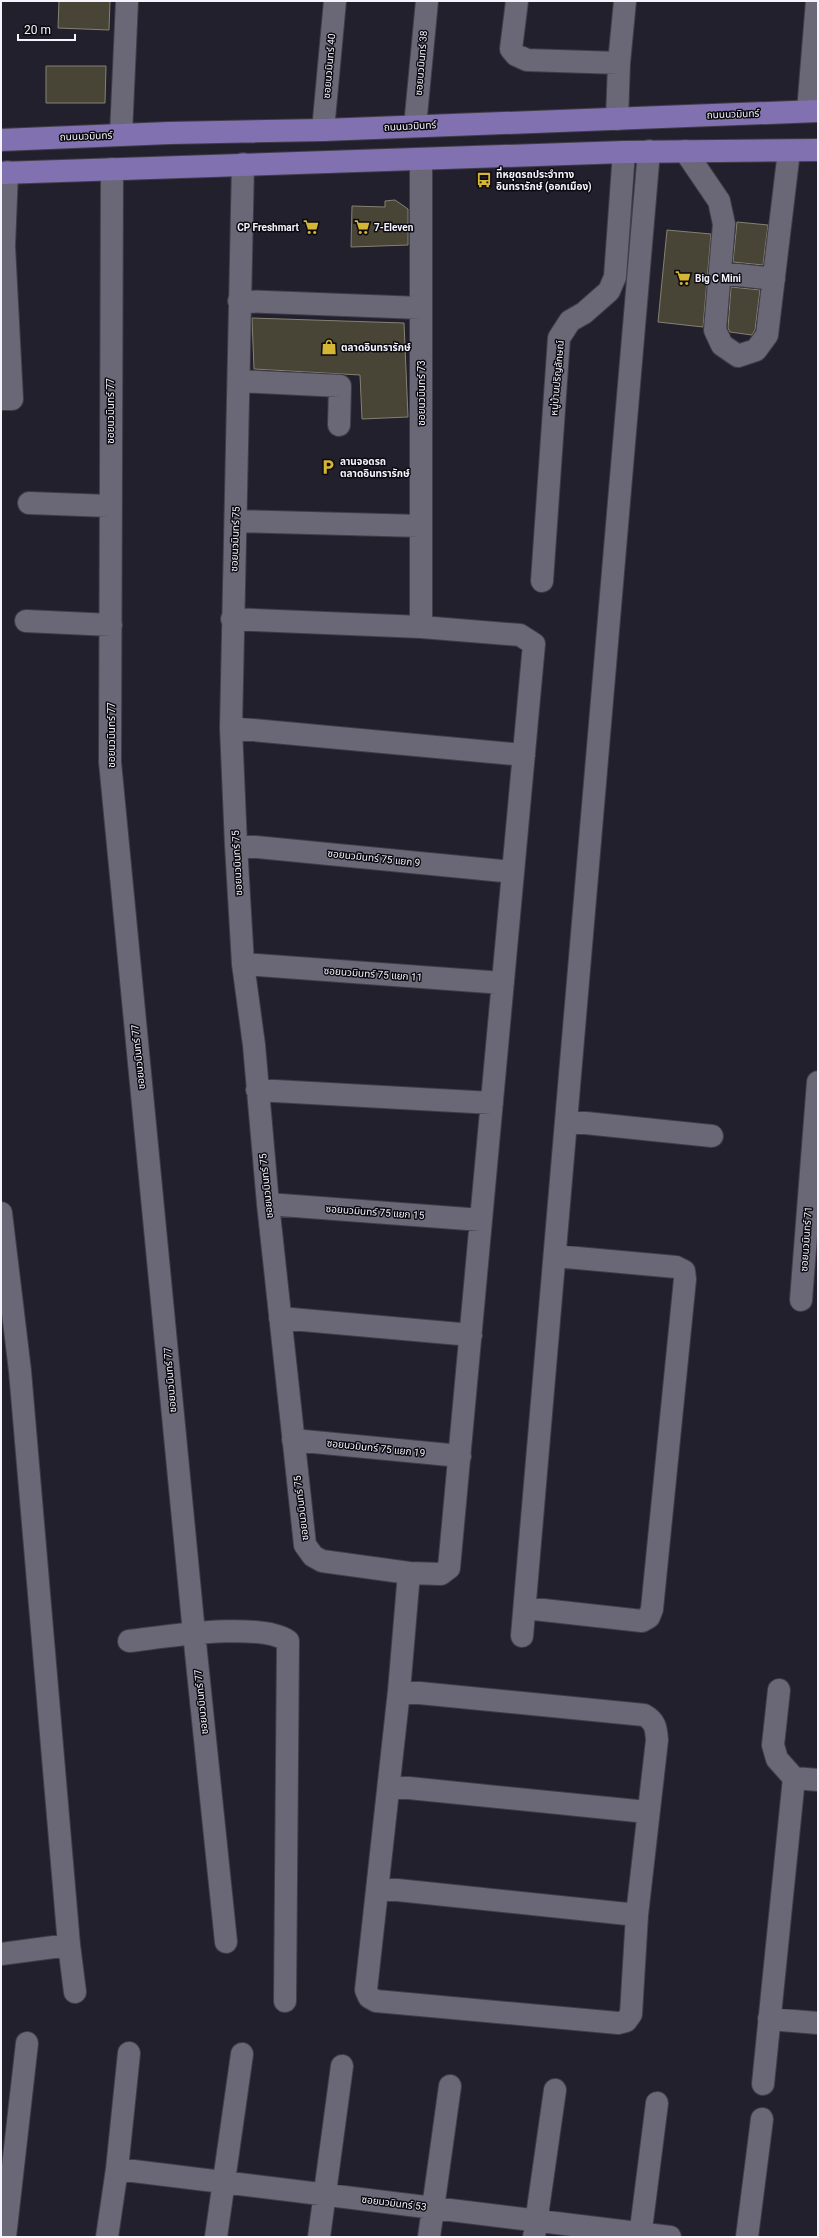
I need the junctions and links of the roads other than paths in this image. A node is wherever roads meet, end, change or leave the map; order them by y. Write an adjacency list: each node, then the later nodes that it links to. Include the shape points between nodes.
1 (127, 1): 12 (street)
2 (335, 1): 11 (street, ซอยนวมินทร์ 40)
3 (428, 1): 10 (street, ซอยนวมินทร์ 38)
4 (517, 1): 7 (street, via 511,49 516,56 527,60)
5 (625, 1): 7 (street)
6 (817, 1): 8 (street)
7 (619, 63): 9 (street)
8 (813, 111): 9 (main road, ถนนนวมินทร์)
9 (617, 119): 10 (main road, ถนนนวมินทร์)
10 (415, 126): 11 (main road, ถนนนวมินทร์)
11 (323, 130): 12 (main road, ถนนนวมินทร์)
12 (122, 134): 13 (main road, ถนนนวมินทร์)
13 (1, 140)
14 (818, 150): 17 (main road)
15 (649, 151): 16 (main road); 18 (main road); 49 (street)
16 (686, 151): 17 (main road); 24 (street, via 719,201 724,224)
17 (789, 151): 25 (street)
18 (624, 152): 19 (main road); 35 (street, หมู่บ้านปริญลักษณ์, via 615,277 609,291 584,313 570,321 559,338)
19 (421, 160): 20 (main road); 27 (street, ซอยนวมินทร์ 73)
20 (242, 164): 21 (main road); 26 (street, ซอยนวมินทร์ 75)
21 (112, 169): 22 (main road); 32 (street, ซอยนวมินทร์ 77)
22 (4, 172): 23 (street)
23 (3, 246): 29 (street, via 12,399)
24 (720, 273): 25 (street); 25 (street, via 715,330 722,346 738,356 756,350 767,335)
25 (774, 279)
26 (239, 301): 27 (street); 28 (street, ซอยนวมินทร์ 75)
27 (421, 308): 34 (street, ซอยนวมินทร์ 73)
28 (239, 381): 30 (street, via 340,386); 33 (street, ซอยนวมินทร์ 75)
29 (1, 399)
30 (339, 425)
31 (29, 503): 32 (street)
32 (109, 506): 38 (street, ซอยนวมินทร์ 77)
33 (236, 521): 34 (street); 36 (street, ซอยนวมินทร์ 75)
34 (420, 526): 39 (street, ซอยนวมินทร์ 73)
35 (542, 581)
36 (232, 619): 39 (street); 40 (street, ซอยนวมินทร์ 75)
37 (26, 621): 38 (street)
38 (111, 625): 63 (street, ซอยนวมินทร์ 77, via 110,762)
39 (420, 627): 41 (street, via 520,635 534,644)
40 (231, 728): 41 (street); 42 (street, ซอยนวมินทร์ 75)
41 (524, 755): 43 (street)
42 (236, 844): 43 (street, ซอยนวมินทร์ 75 แยก 9); 44 (street, ซอยนวมินทร์ 75)
43 (513, 872): 45 (street)
44 (243, 964): 45 (street, ซอยนวมินทร์ 75 แยก 11); 47 (street, ซอยนวมินทร์ 75)
45 (503, 983): 48 (street)
46 (818, 1082): 55 (street, ซอยนวมินทร์ 71)
47 (257, 1090): 48 (street); 51 (street, ซอยนวมินทร์ 75)
48 (492, 1103): 53 (street)
49 (566, 1121): 50 (street); 54 (street)
50 (712, 1136)
51 (268, 1204): 53 (street, ซอยนวมินทร์ 75 แยก 15); 56 (street, ซอยนวมินทร์ 75)
52 (1, 1213): 58 (street)
53 (481, 1220): 57 (street)
54 (555, 1256): 62 (street); 62 (street, via 676,1267 684,1271 686,1280 652,1609 649,1617 642,1621)
55 (801, 1300)
56 (280, 1318): 57 (street); 59 (street, ซอยนวมินทร์ 75)
57 (471, 1335): 60 (street)
58 (11, 1372): 75 (street)
59 (293, 1440): 60 (street, ซอยนวมินทร์ 75 แยก 19); 61 (street, ซอยนวมินทร์ 75, via 305,1545 314,1556 322,1561)
60 (460, 1456): 61 (street, via 449,1568 441,1574)
61 (409, 1574): 67 (street)
62 (525, 1608): 64 (street)
63 (194, 1633): 65 (street); 74 (street, ซอยนวมินทร์ 77); 78 (street, via 276,1634 288,1641)
64 (522, 1636)
65 (129, 1641)
66 (780, 1690): 68 (street, via 773,1745 777,1759)
67 (399, 1691): 70 (street); 71 (street, via 644,1715 653,1720 656,1728)
68 (794, 1778): 69 (street); 79 (street)
69 (818, 1780)
70 (389, 1786): 71 (street); 72 (street)
71 (647, 1812): 73 (street)
72 (378, 1888): 73 (street); 73 (street, via 366,1990 376,2001 618,2023 626,2021 631,2014)
73 (637, 1915)
74 (226, 1942)
75 (69, 1945): 76 (street); 77 (street)
76 (1, 1954)
77 (75, 1992)
78 (285, 2001)
79 (769, 2019): 80 (street); 85 (street)
80 (818, 2023)
81 (27, 2043): 96 (street)
82 (129, 2053): 90 (street)
83 (242, 2054): 91 (street)
84 (342, 2066): 92 (street)
85 (763, 2084)
86 (450, 2086): 93 (street)
87 (555, 2090): 94 (street)
88 (658, 2103): 95 (street)
89 (762, 2119): 102 (street)
90 (117, 2169): 91 (street, ซอยนวมินทร์ 53); 97 (street)
91 (224, 2182): 92 (street, ซอยนวมินทร์ 53); 98 (street)
92 (325, 2194): 93 (street, ซอยนวมินทร์ 53); 99 (street)
93 (433, 2208): 94 (street, ซอยนวมินทร์ 53); 100 (street)
94 (536, 2229): 95 (street, ซอยนวมินทร์ 53)
95 (640, 2235): 101 (street, ซอยนวมินทร์ 53)
96 (5, 2237)
97 (107, 2237)
98 (216, 2237)
99 (319, 2237)
100 (429, 2237)
101 (670, 2237)
102 (747, 2237)

